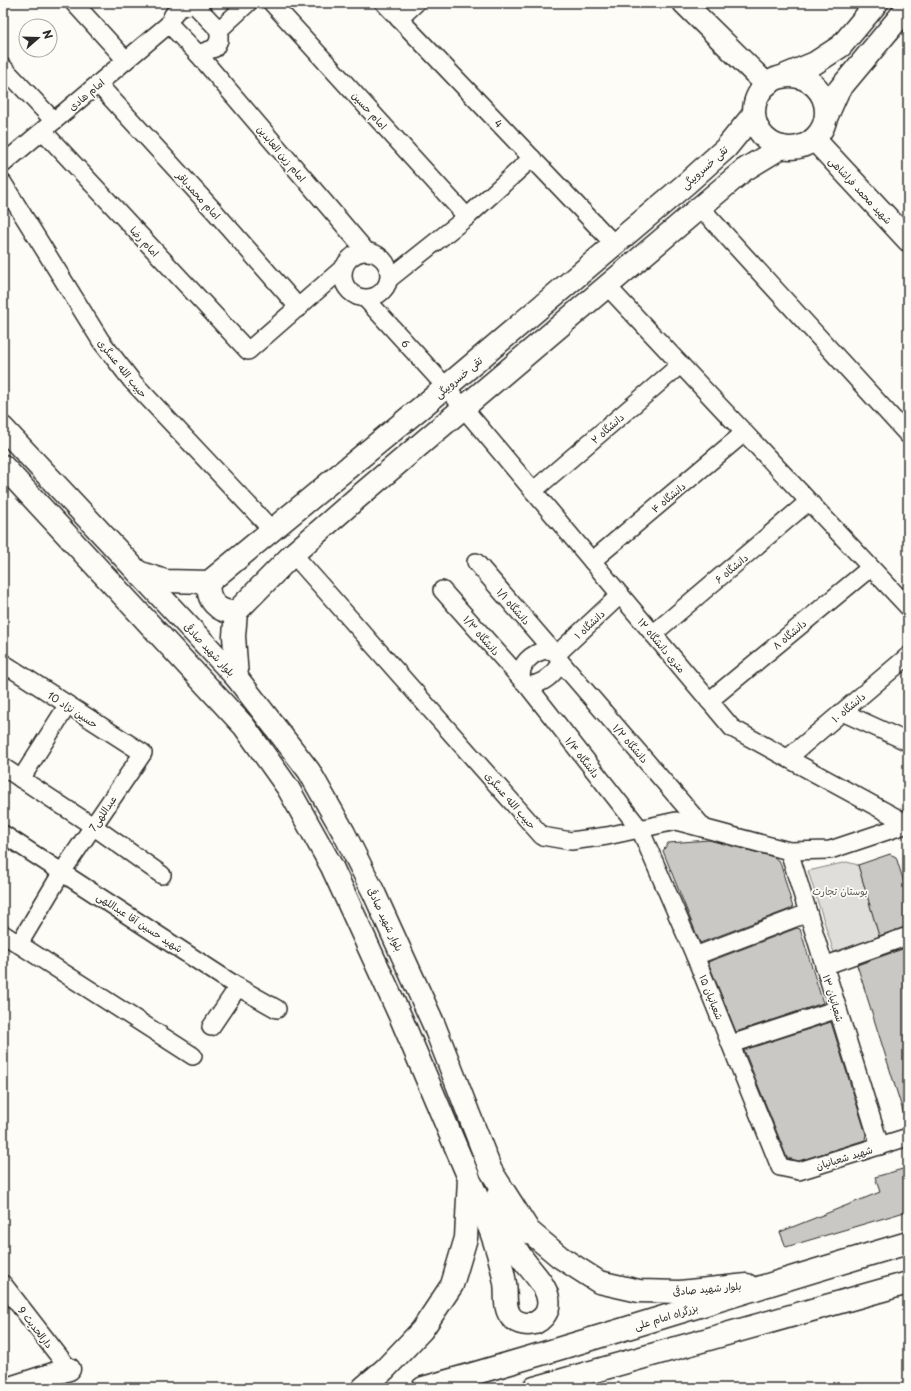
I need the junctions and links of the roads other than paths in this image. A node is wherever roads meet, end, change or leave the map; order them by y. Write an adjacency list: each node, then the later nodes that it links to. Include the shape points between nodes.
1 (74, 3): 14 (street)
2 (248, 3): 12 (street)
3 (272, 3): 28 (street, امام حسین)
4 (384, 3): 10 (street, 4)
5 (416, 3): 10 (street)
6 (684, 3): 18 (main road)
7 (877, 3): 16 (main road, via 841,46 815,63)
8 (194, 4): 11 (street, امام هادی, via 187,4 178,9); 12 (street)
9 (908, 6): 20 (main road, via 838,91)
10 (399, 19): 24 (street, 4)
11 (169, 24): 13 (street, امام زین العابدین); 14 (street, امام هادی)
12 (219, 30): 13 (street, via 219,40 215,48)
13 (198, 54): 31 (street, امام زین العابدین)
14 (126, 60): 17 (street, امام هادی)
15 (3, 67): 21 (street, امام رضا)
16 (786, 75): 18 (main road); 20 (main road, via 808,80 817,88 826,108)
17 (98, 84): 21 (street, امام هادی); 36 (street, امام محمدباقر)
18 (766, 84): 19 (main road, via 758,93)
19 (753, 115): 23 (main road, via 762,136); 30 (main road, تقی خسروبیگی, via 726,148)
20 (825, 119): 22 (main road)
21 (48, 126): 25 (street, امام هادی); 36 (street, امام رضا, via 248,351)
22 (814, 139): 23 (main road, via 799,147); 29 (main road, شهید محمد فراشاهی)
23 (782, 148): 27 (main road, via 744,170)
24 (532, 158): 28 (street); 30 (street, 4)
25 (3, 164)
26 (3, 183): 46 (street, حبیب الله عسگری, via 101,341 132,381)
27 (700, 207): 34 (main road); 42 (street)
28 (467, 217): 33 (street)
29 (908, 240)
30 (614, 244): 38 (main road, تقی خسروبیگی)
31 (366, 252): 32 (street, via 352,256); 33 (street, via 379,256 388,266)
32 (343, 268): 35 (street, via 343,282 352,294); 36 (street)
33 (389, 279): 35 (street, via 383,292)
34 (607, 286): 37 (street); 39 (main road)
35 (366, 299): 38 (street, 6)
36 (299, 308)
37 (680, 365): 41 (street); 44 (street, دانشگاه ۲)
38 (446, 387): 39 (street, 6); 46 (main road, تقی خسروبیگی)
39 (463, 408): 44 (street, ۱۲ متری دانشگاه); 47 (main road)
40 (3, 428): 51 (main road, بلوار شهید صادقی)
41 (744, 433): 45 (street); 48 (street, دانشگاه ۴)
42 (908, 435)
43 (3, 466): 95 (main road, via 244,726 288,788 332,867 401,1018)
44 (533, 491): 48 (street, ۱۲ متری دانشگاه)
45 (808, 502): 50 (street); 57 (street, دانشگاه ۶)
46 (273, 531): 52 (main road, تقی خسروبیگی)
47 (293, 554): 56 (main road); 74 (street, حبیب الله عسگری, via 542,836 571,841)
48 (592, 561): 54 (street, ۱۲ متری دانشگاه)
49 (476, 562): 58 (street, دانشگاه ۱/۱)
50 (870, 568): 55 (street); 63 (street, دانشگاه ۸)
51 (137, 572): 52 (main road, via 165,581); 61 (main road, بلوار شهید صادقی)
52 (209, 582): 56 (main road, via 209,594 214,605 224,611)
53 (442, 590): 62 (street, دانشگاه ۱/۳)
54 (620, 595): 57 (street, ۱۲ متری دانشگاه); 58 (street, دانشگاه ۱)
55 (908, 607)
56 (236, 612): 61 (main road, via 234,636)
57 (653, 634): 63 (street, ۱۲ متری دانشگاه)
58 (556, 655): 62 (street, via 556,671 552,676 538,684); 62 (street, via 541,651 527,660 522,668); 73 (street, دانشگاه ۱/۲)
59 (908, 656): 65 (street, دانشگاه ۱۰)
60 (3, 663): 64 (street, حسین نژاد 10)
61 (237, 678): 94 (main road, بلوار شهید صادقی, via 309,771 344,833 434,1025)
62 (525, 683): 74 (street, دانشگاه ۱/۴)
63 (708, 701): 68 (street, ۱۲ متری دانشگاه, via 732,728)
64 (67, 706): 67 (street, حسین نژاد 10); 70 (street)
65 (842, 712): 66 (street); 68 (street, دانشگاه ۱۰)
66 (908, 742)
67 (143, 753): 72 (street, عبداللهی7)
68 (788, 758): 71 (street, ۱۲ متری دانشگاه)
69 (3, 768): 70 (street)
70 (21, 779): 72 (street)
71 (908, 824): 76 (street, حبیب الله عسگری, via 830,850)
72 (93, 826): 77 (street, عبداللهی7); 78 (street)
73 (703, 827): 74 (street, حبیب الله عسگری, via 676,821); 76 (street, حبیب الله عسگری)
74 (640, 829): 83 (street, شعبانیان ۱۵)
75 (3, 834): 77 (street, شهید حسین آقا عبداللهی)
76 (789, 850): 79 (street, شعبانیان ۱۳)
77 (62, 872): 82 (street, عبداللهی7); 85 (street, شهید حسین آقا عبداللهی)
78 (162, 875)
79 (808, 913): 83 (street); 84 (street, شعبانیان ۱۳)
80 (3, 934): 82 (street)
81 (908, 936): 84 (street)
82 (19, 944): 90 (street)
83 (695, 956): 89 (street, شعبانیان ۱۵)
84 (824, 966): 87 (street, شعبانیان ۱۳)
85 (238, 986): 86 (street, شهید حسین آقا عبداللهی); 88 (street)
86 (277, 1009)
87 (838, 1009): 89 (street); 92 (street, شعبانیان ۱۳)
88 (211, 1027)
89 (731, 1044): 93 (street, شعبانیان ۱۵)
90 (193, 1056)
91 (908, 1137): 92 (street, شهید شعبانیان)
92 (880, 1146): 93 (street, شهید شعبانیان, via 799,1171)
93 (780, 1167)
94 (491, 1171): 95 (main road, via 510,1235 519,1255 546,1292 548,1309 536,1322 520,1323 512,1318 506,1306 506,1284 500,1261); 97 (main road, بلوار شهید صادقی, via 529,1231 560,1257 599,1282 639,1291 680,1292 733,1287)
95 (469, 1178): 102 (main road, via 466,1238 452,1285 422,1330)
96 (908, 1243): 97 (main road, بزرگراه امام علی)
97 (793, 1276): 103 (main road, بزرگراه امام علی, via 529,1359)
98 (908, 1283): 104 (main road)
99 (3, 1284): 100 (street, دارالحدیث 9)
100 (69, 1369): 101 (main road)
101 (10, 1388)
102 (363, 1388)
103 (423, 1388)
104 (534, 1388)

